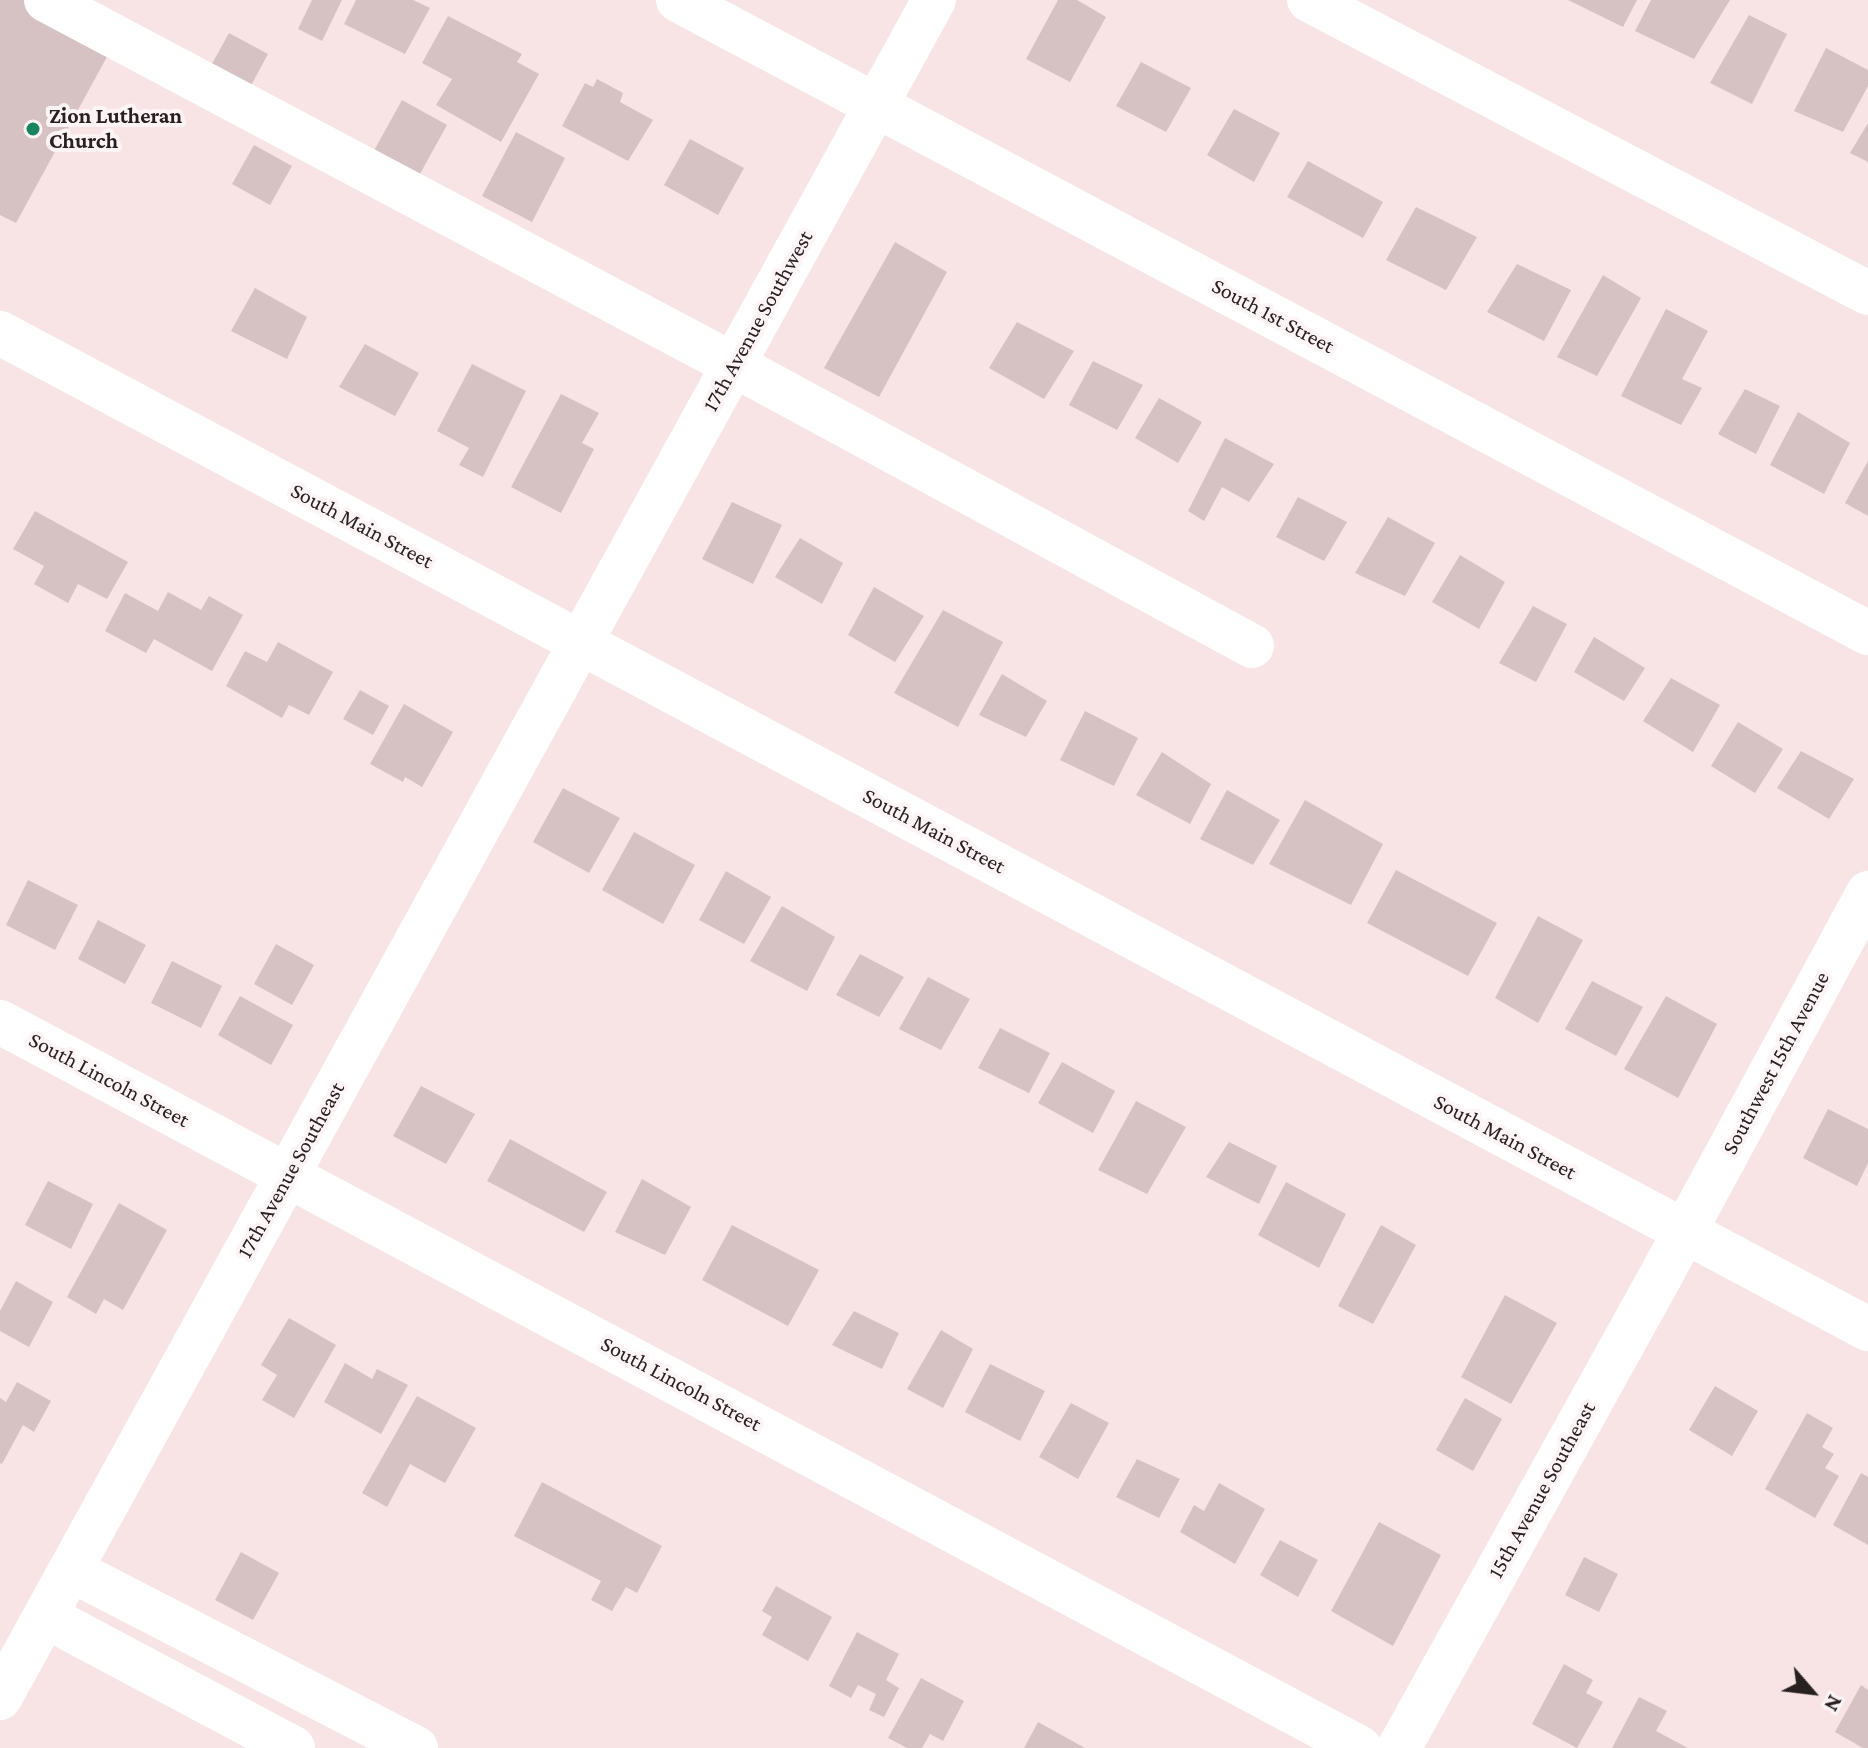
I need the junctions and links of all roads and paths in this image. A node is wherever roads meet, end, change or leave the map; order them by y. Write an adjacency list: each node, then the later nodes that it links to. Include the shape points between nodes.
1 (46, 0): 8 (street)
2 (678, 0): 5 (street, South 1st Street)
3 (934, 0): 5 (street, 17th Avenue Southwest)
4 (1309, 0): 6 (street)
5 (876, 105): 8 (street, 17th Avenue Southwest); 9 (street, South 1st Street)
6 (1868, 293)
7 (0, 333): 10 (street, South Main Street)
8 (734, 365): 10 (street, 17th Avenue Southwest); 11 (street)
9 (1868, 633)
10 (582, 642): 14 (street, 17th Avenue Southeast); 15 (street, South Main Street)
11 (1252, 646)
12 (1868, 893): 15 (street, Southwest 15th Avenue)
13 (0, 1022): 14 (street, South Lincoln Street)
14 (288, 1175): 17 (street, 17th Avenue Southeast); 22 (street, South Lincoln Street)
15 (1685, 1233): 16 (street, South Main Street); 23 (street, 15th Avenue Southeast)
16 (1868, 1329)
17 (71, 1570): 18 (street, 17th Avenue Southeast); 21 (street)
18 (45, 1616): 19 (street, 17th Avenue Southeast); 20 (street)
19 (0, 1698)
20 (293, 1748)
21 (416, 1748)
22 (1360, 1748)
23 (1399, 1748)

